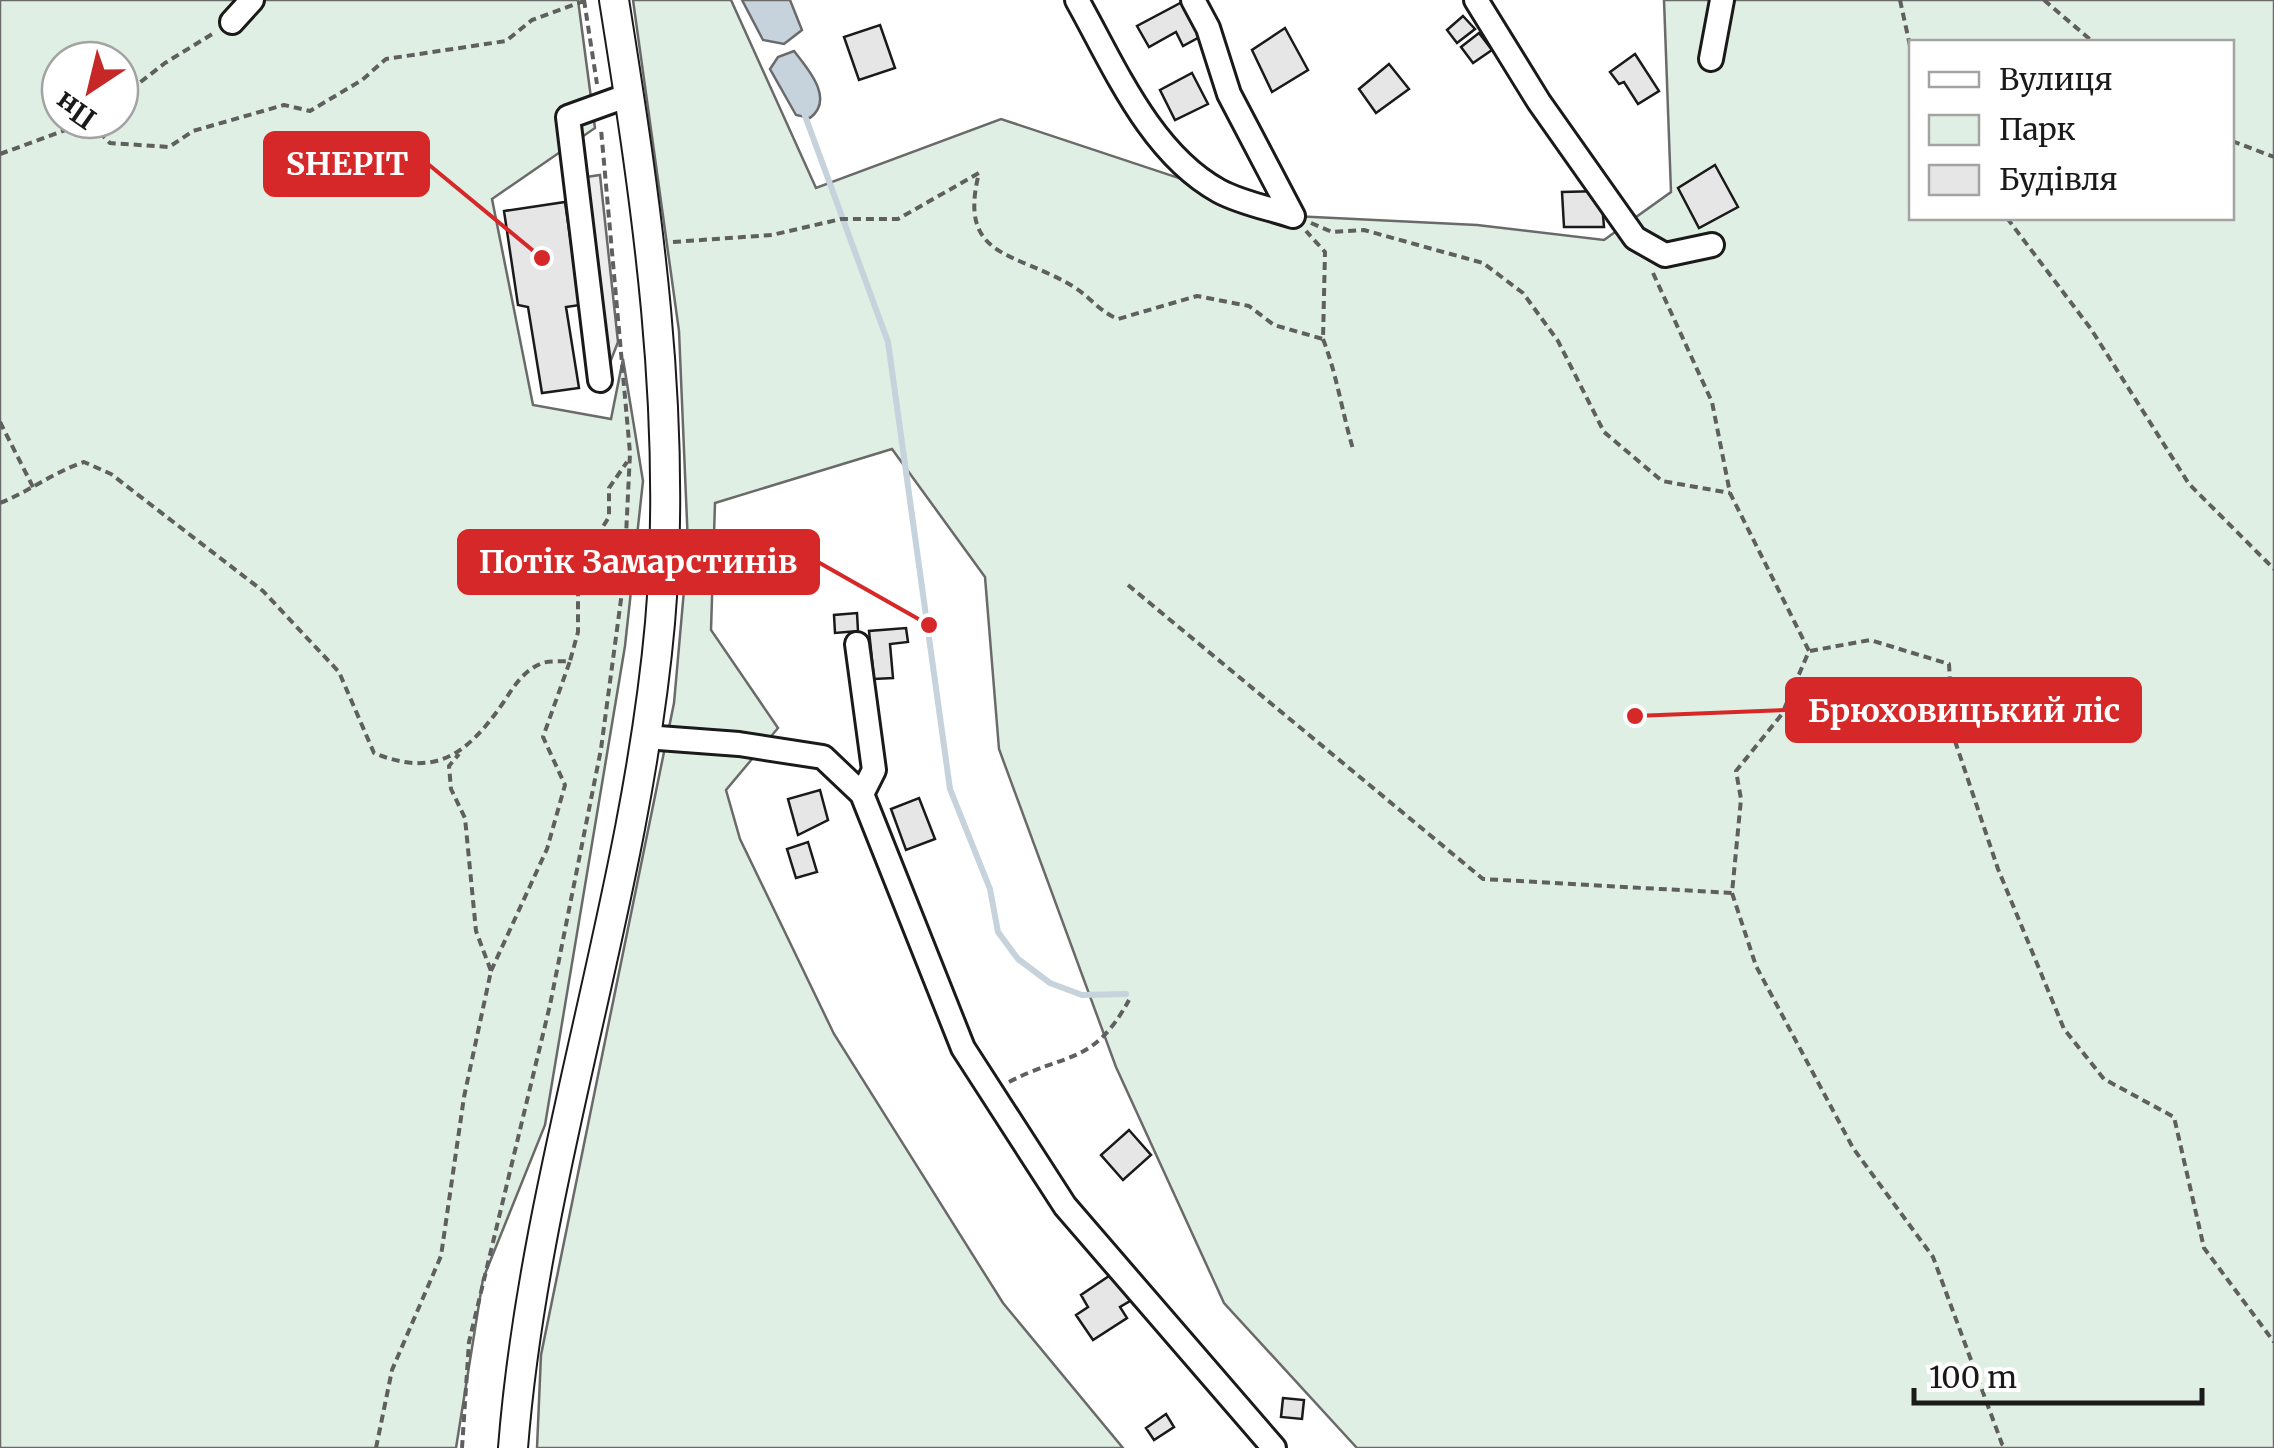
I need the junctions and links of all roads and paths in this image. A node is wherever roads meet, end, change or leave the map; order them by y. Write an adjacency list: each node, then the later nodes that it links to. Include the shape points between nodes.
1 (252, 0): 10 (street)
2 (584, 0): 16 (path); 18 (path, via 532,20 506,41 386,60 310,111 284,105 193,131 168,147)
3 (614, 0): 15 (main road)
4 (1077, 0): 22 (street, via 1182,166 1222,192)
5 (1194, 0): 22 (street, via 1229,94)
6 (1476, 0): 25 (street, via 1636,238 1666,255)
7 (1722, 0): 13 (street)
8 (1900, 0): 12 (path)
9 (2044, 0): 11 (path)
10 (232, 22): 14 (path)
11 (2091, 40)
12 (1909, 41)
13 (1711, 59)
14 (140, 82)
15 (629, 95): 16 (street); 24 (main road)
16 (600, 106): 28 (street, via 568,117); 31 (path)
17 (40, 139): 20 (path)
18 (107, 140)
19 (2234, 142): 21 (path)
20 (0, 154)
21 (2274, 157)
22 (1293, 216): 27 (path, via 1325,252); 33 (path, via 1332,232 1364,230 1483,264 1523,293 1558,340 1604,432 1662,481)
23 (2008, 220): 35 (path, via 2091,330 2189,484)
24 (648, 222): 27 (path, via 676,244 772,235 843,219 898,218 979,173 974,225 988,245 1075,288 1107,315 1118,319 1197,296 1249,306 1274,326); 40 (main road, via 666,513)
25 (1712, 246)
26 (1653, 274): 33 (path, via 1712,402)
27 (1322, 339): 30 (path)
28 (600, 380)
29 (0, 422): 32 (path)
30 (1354, 449)
31 (630, 453): 39 (path, via 608,488 609,518 578,566 578,632); 49 (path, via 624,576 601,749 550,1005 469,1342)
32 (34, 489): 34 (path); 41 (path, via 56,471 84,462 111,474 263,591 340,672 374,753 404,765)
33 (1730, 493): 38 (path)
34 (0, 504)
35 (2274, 569)
36 (1128, 585): 43 (path, via 1483,879)
37 (857, 644): 42 (street, via 874,770)
38 (1809, 651): 43 (path, via 1782,714 1736,771 1741,799); 47 (path, via 1870,640 1949,664 1954,734 1998,869 2064,1029 2104,1079 2174,1117 2204,1248)
39 (570, 661): 41 (path, via 541,663 516,682); 44 (path, via 543,737 564,785 547,849)
40 (645, 738): 42 (street, via 823,756); 50 (main road, via 529,1310)
41 (461, 752): 44 (path, via 449,766 451,790 464,818 476,931)
42 (862, 794): 46 (street, via 963,1048)
43 (1732, 892): 52 (path, via 1756,966 1853,1148 1933,1257)
44 (491, 971): 48 (path, via 441,1256 392,1370)
45 (1129, 1000): 46 (path, via 1113,1031 1077,1058 1032,1070)
46 (991, 1092): 51 (street, via 1066,1206)
47 (2274, 1342)
48 (376, 1448)
49 (462, 1448)
50 (514, 1448)
51 (1274, 1448)
52 (2007, 1448)

